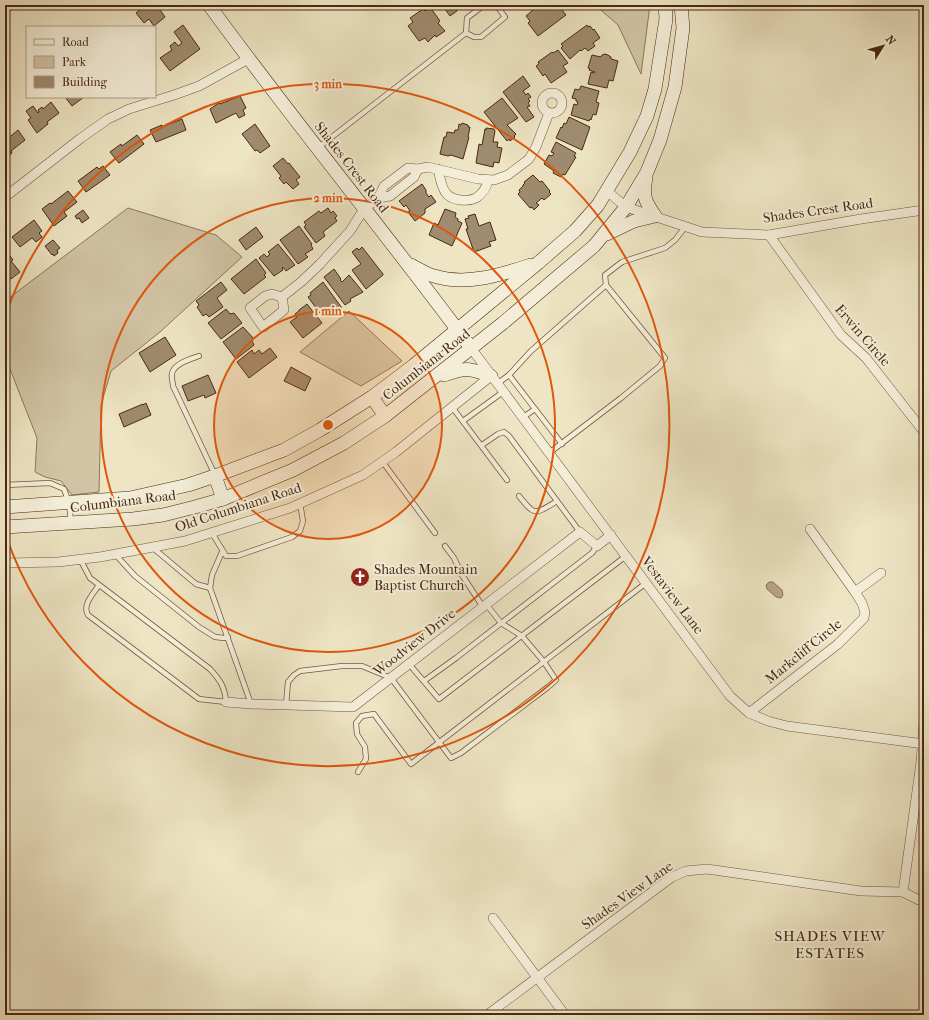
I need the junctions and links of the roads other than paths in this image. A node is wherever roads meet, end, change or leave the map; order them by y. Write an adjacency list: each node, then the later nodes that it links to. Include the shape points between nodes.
1 (209, 5): 7 (main road, Shades Crest Road)
2 (484, 5): 6 (lane, via 467,18)
3 (496, 5): 6 (lane, via 506,17 481,37)
4 (665, 5): 13 (main road, Columbiana Road, via 666,19 647,116 630,152)
5 (681, 5): 11 (main road, Columbiana Road, via 683,28 675,87 660,140)
6 (466, 33): 9 (lane)
7 (248, 59): 9 (main road, Shades Crest Road); 14 (street, via 199,86 129,109 108,119)
8 (549, 113): 12 (street, via 529,159 508,174)
9 (317, 148): 16 (main road, Shades Crest Road)
10 (438, 169): 12 (street, via 478,180); 12 (street, via 447,195 456,199 476,198 482,193); 16 (street, via 408,168 384,186 378,198)
11 (647, 172): 15 (main road, Columbiana Road); 18 (main road, via 644,193)
12 (488, 180)
13 (607, 190): 15 (street, Shades Crest Road); 23 (main road, Columbiana Road, via 576,231)
14 (5, 197)
15 (626, 207): 18 (street, Shades Crest Road); 21 (main road, Columbiana Road)
16 (364, 209): 22 (main road, Shades Crest Road); 25 (street, via 350,230 320,264)
17 (924, 210): 20 (street, Shades Crest Road)
18 (655, 216): 19 (street, Shades Crest Road); 21 (main road, via 634,221)
19 (686, 226): 20 (street, Shades Crest Road, via 702,232); 24 (lane, via 665,248 622,262 605,275)
20 (769, 235): 39 (street, Erwin Circle, via 841,335 866,358)
21 (602, 236): 27 (main road, Columbiana Road, via 594,246)
22 (406, 262): 23 (main road, via 424,273 456,279 493,276); 26 (main road, Shades Crest Road)
23 (538, 263): 26 (main road, Columbiana Road)
24 (606, 285): 29 (lane, via 530,351); 40 (lane, via 665,358 660,366 622,398)
25 (282, 297)
26 (458, 330): 27 (main road, Shades Crest Road); 33 (main road, Columbiana Road)
27 (471, 348): 30 (main road, Columbiana Road); 31 (street, Vestaview Lane)
28 (199, 356): 44 (lane, via 175,368 172,374 173,386)
29 (509, 375): 31 (lane); 35 (lane)
30 (434, 378): 31 (main road, via 462,369 474,370); 36 (main road, Columbiana Road)
31 (494, 380): 32 (street, Vestaview Lane); 34 (street, Old Columbiana Road)
32 (503, 392): 37 (street, Vestaview Lane); 38 (lane)
33 (372, 397): 36 (main road); 44 (main road, Columbiana Road, via 284,450)
34 (452, 408): 38 (lane); 43 (street, Old Columbiana Road)
35 (535, 408): 37 (lane); 40 (lane)
36 (385, 416): 48 (main road, Columbiana Road, via 322,456)
37 (522, 418): 42 (street, Vestaview Lane)
38 (464, 421): 41 (lane)
39 (924, 432)
40 (562, 444): 42 (lane)
41 (482, 445): 45 (lane); 49 (lane, via 504,432)
42 (549, 453): 59 (street, Vestaview Lane)
43 (382, 461): 51 (street, Old Columbiana Road, via 363,474); 58 (lane)
44 (215, 476): 48 (main road); 50 (main road, Columbiana Road, via 130,498)
45 (507, 480)
46 (5, 485): 50 (lane, via 50,483 64,489)
47 (519, 496): 49 (lane, via 531,511 535,512)
48 (223, 499): 53 (main road, Columbiana Road, via 163,515)
49 (557, 501): 57 (lane)
50 (69, 503): 52 (main road, Columbiana Road); 53 (lane)
51 (300, 503): 56 (street, Old Columbiana Road); 63 (lane, via 303,521 300,531 292,537 237,556 226,556)
52 (5, 507)
53 (71, 523): 54 (main road, Columbiana Road)
54 (5, 528)
55 (810, 529): 72 (street)
56 (212, 532): 61 (street, Old Columbiana Road, via 185,541); 63 (lane)
57 (580, 532): 62 (street); 73 (street, Woodview Drive)
58 (435, 533)
59 (611, 535): 62 (street); 65 (street, Vestaview Lane)
60 (445, 546): 73 (lane, via 462,575)
61 (152, 547): 64 (street, Old Columbiana Road); 71 (lane, via 196,584)
62 (595, 549): 74 (lane)
63 (222, 552): 71 (lane, via 212,575)
64 (115, 554): 66 (street, Old Columbiana Road); 76 (lane, via 135,576 199,627 215,637)
65 (626, 556): 69 (street, Vestaview Lane); 75 (lane)
66 (80, 559): 67 (street, Old Columbiana Road); 70 (lane, via 90,578)
67 (5, 563)
68 (881, 573): 72 (street)
69 (646, 583): 77 (lane); 84 (street, Vestaview Lane, via 730,696)
70 (99, 585): 81 (lane, via 210,669 224,687); 81 (lane, via 86,606 88,615 199,699)
71 (210, 588): 76 (lane)
72 (856, 592): 84 (street, Markcliff Circle, via 865,612 864,618 838,644)
73 (485, 605): 74 (lane); 78 (street, Woodview Drive)
74 (501, 623): 75 (lane); 80 (lane)
75 (522, 636): 77 (lane); 80 (lane, via 439,699)
76 (228, 637): 82 (lane)
77 (544, 662): 86 (lane); 86 (lane, via 556,680 548,687 461,753 451,758)
78 (409, 664): 79 (street, Woodview Drive); 80 (lane)
79 (391, 678): 83 (street, Woodview Drive, via 353,707); 83 (lane, via 362,666 300,671 288,682); 86 (lane)
80 (424, 681)
81 (226, 702): 82 (street, Woodview Drive)
82 (251, 704): 83 (street, Woodview Drive)
83 (286, 705)
84 (749, 713): 87 (street, Vestaview Lane, via 787,726)
85 (924, 723): 87 (street)
86 (438, 743): 88 (lane, via 411,764 374,714 362,716 356,723 365,747 366,759)
87 (923, 744): 89 (street)
88 (358, 772)
89 (903, 892): 90 (street, Shades View Lane); 92 (street, Shades View Lane, via 861,891 707,869 686,871 672,877)
90 (924, 900)
91 (493, 918): 92 (street)
92 (537, 978): 93 (street, Shades View Lane); 94 (street)
93 (487, 1015)
94 (566, 1015)

